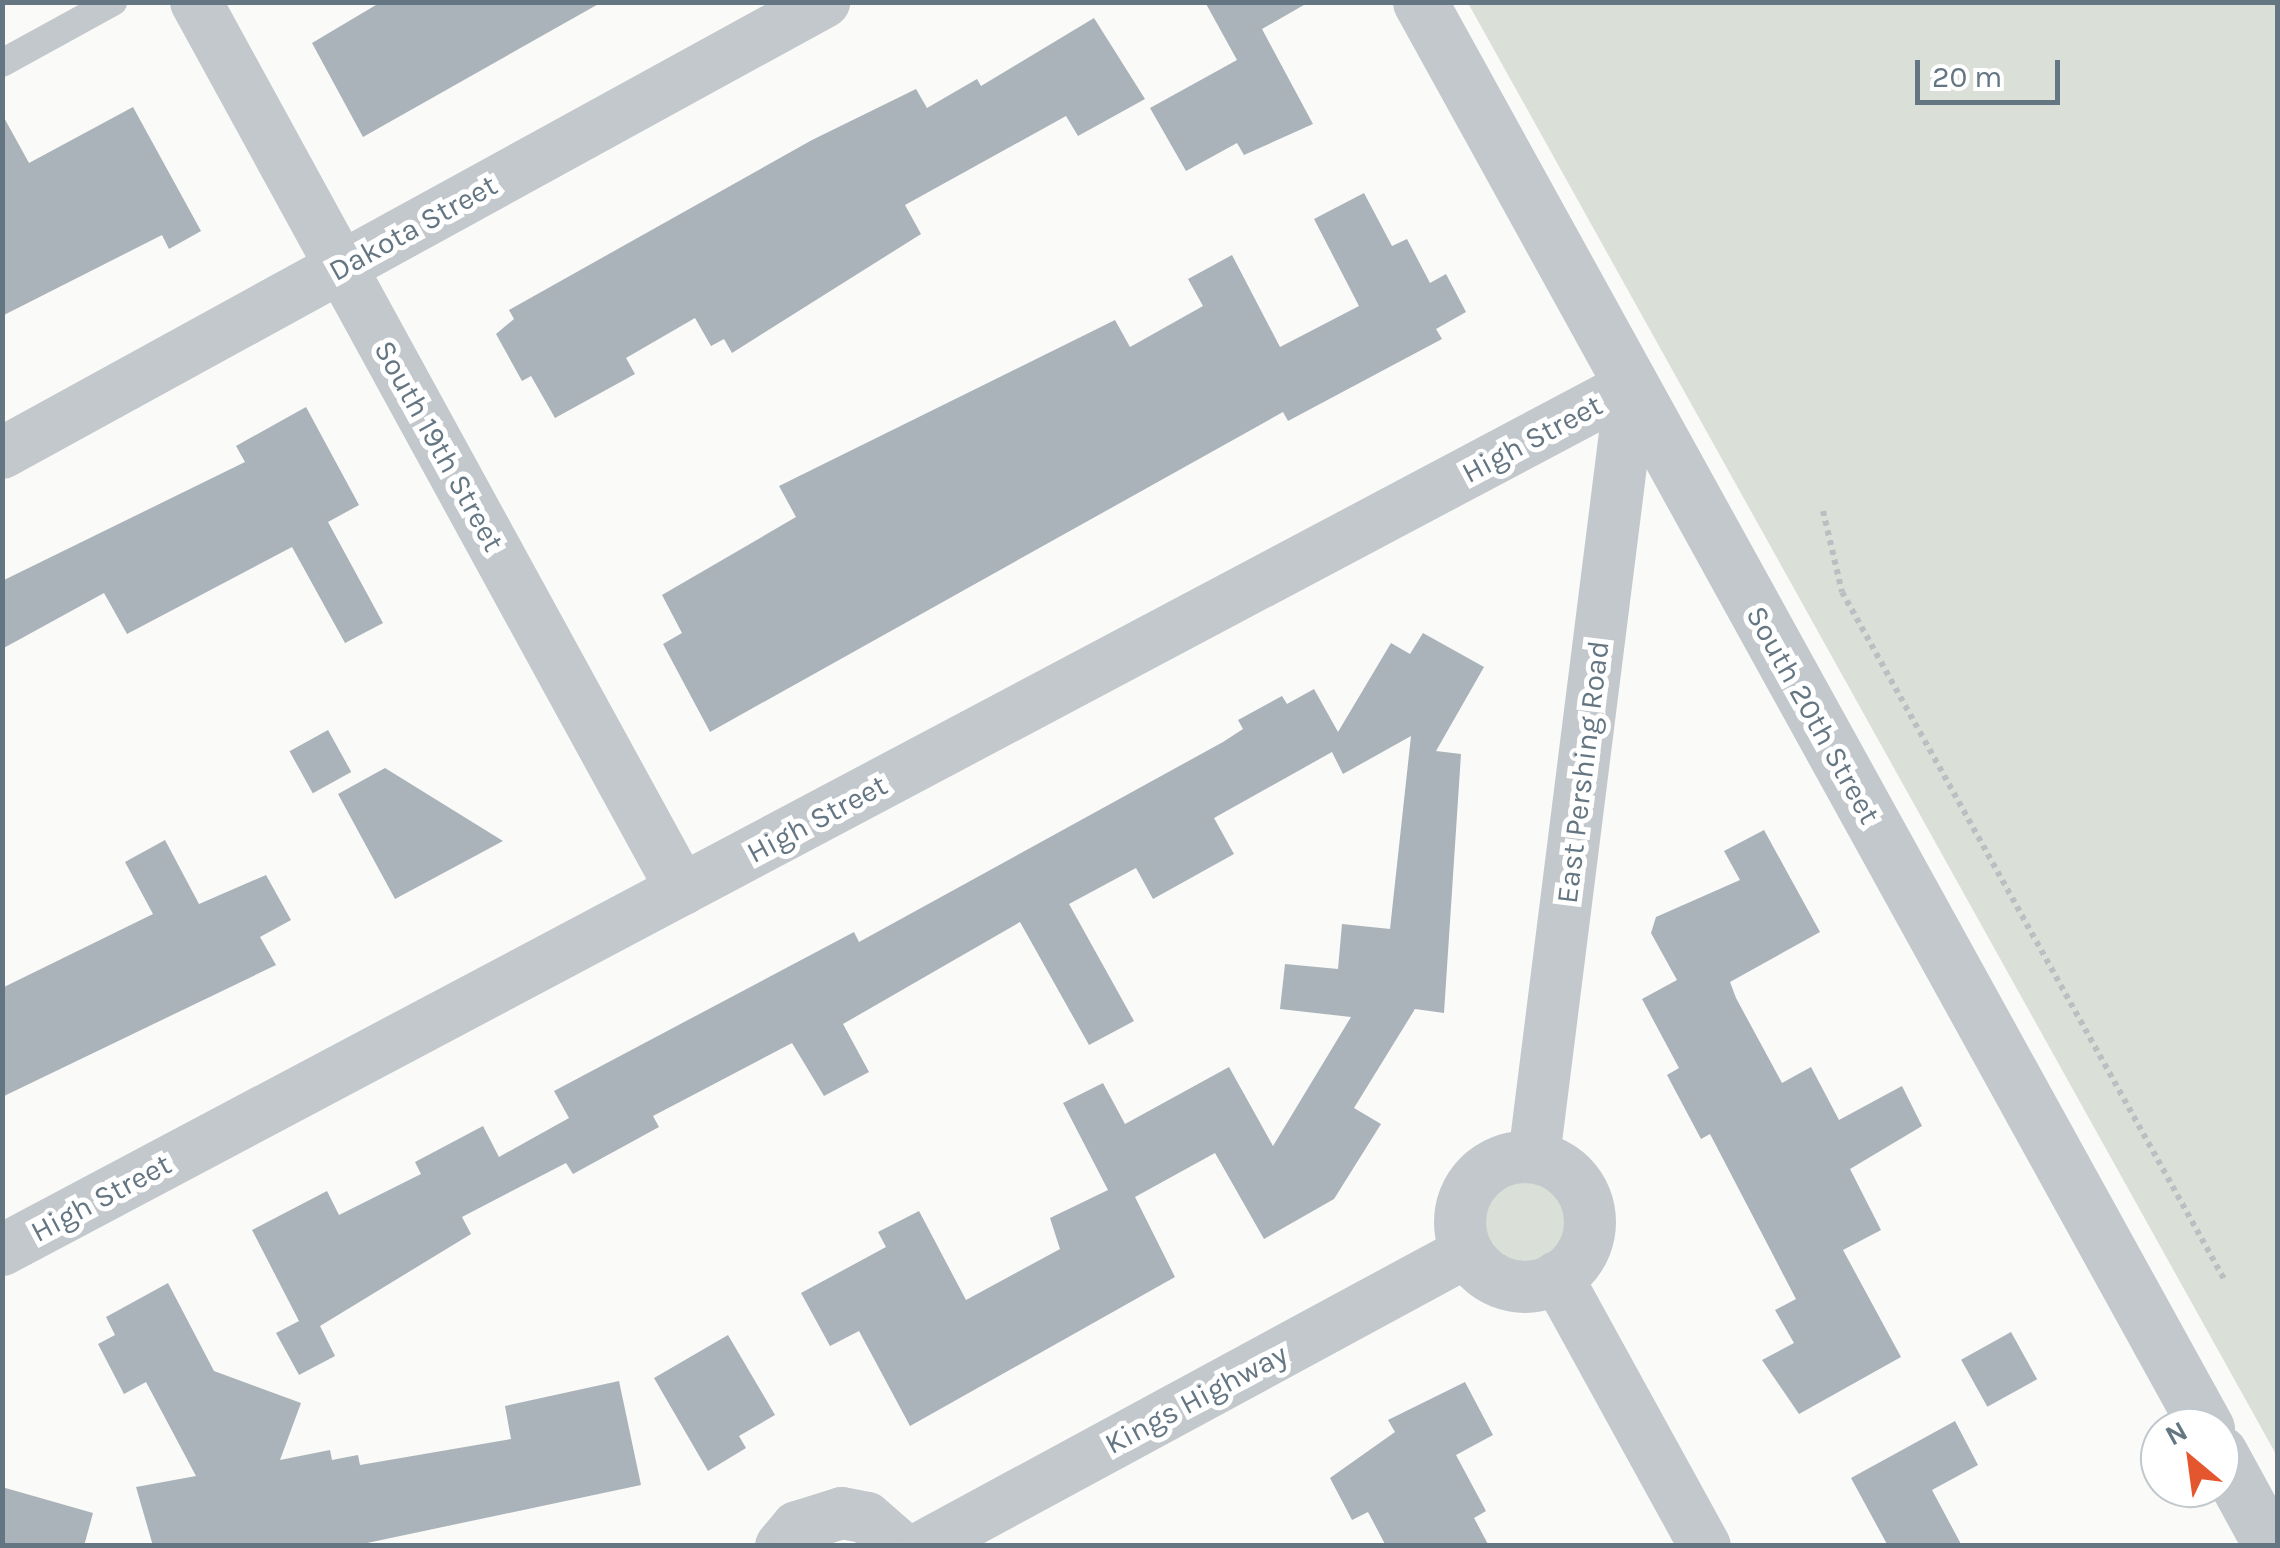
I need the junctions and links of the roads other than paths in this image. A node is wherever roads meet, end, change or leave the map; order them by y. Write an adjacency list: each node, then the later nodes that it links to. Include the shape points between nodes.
1 (113, 2): 5 (lane)
2 (196, 2): 6 (street, South 19th Street)
3 (824, 2): 6 (street, Dakota Street)
4 (1420, 2): 7 (street, South 20th Street)
5 (2, 64)
6 (341, 267): 8 (street, Dakota Street); 9 (street, South 19th Street)
7 (1631, 386): 9 (street, High Street); 10 (street, East Pershing Road); 14 (street, South 20th Street)
8 (2, 453)
9 (682, 890): 11 (street, High Street)
10 (1534, 1157): 12 (street, via 1505,1159 1469,1187 1460,1212); 13 (street, via 1569,1172 1590,1211 1582,1254)
11 (2, 1250)
12 (1467, 1252): 13 (street, via 1506,1285); 18 (street, Kings Highway)
13 (1558, 1277): 19 (street)
14 (2195, 1408)
15 (2240, 1489): 20 (street)
16 (781, 1546): 17 (street, via 797,1527 842,1514 867,1518)
17 (898, 1546)
18 (924, 1546)
19 (1705, 1546)
20 (2271, 1546)

